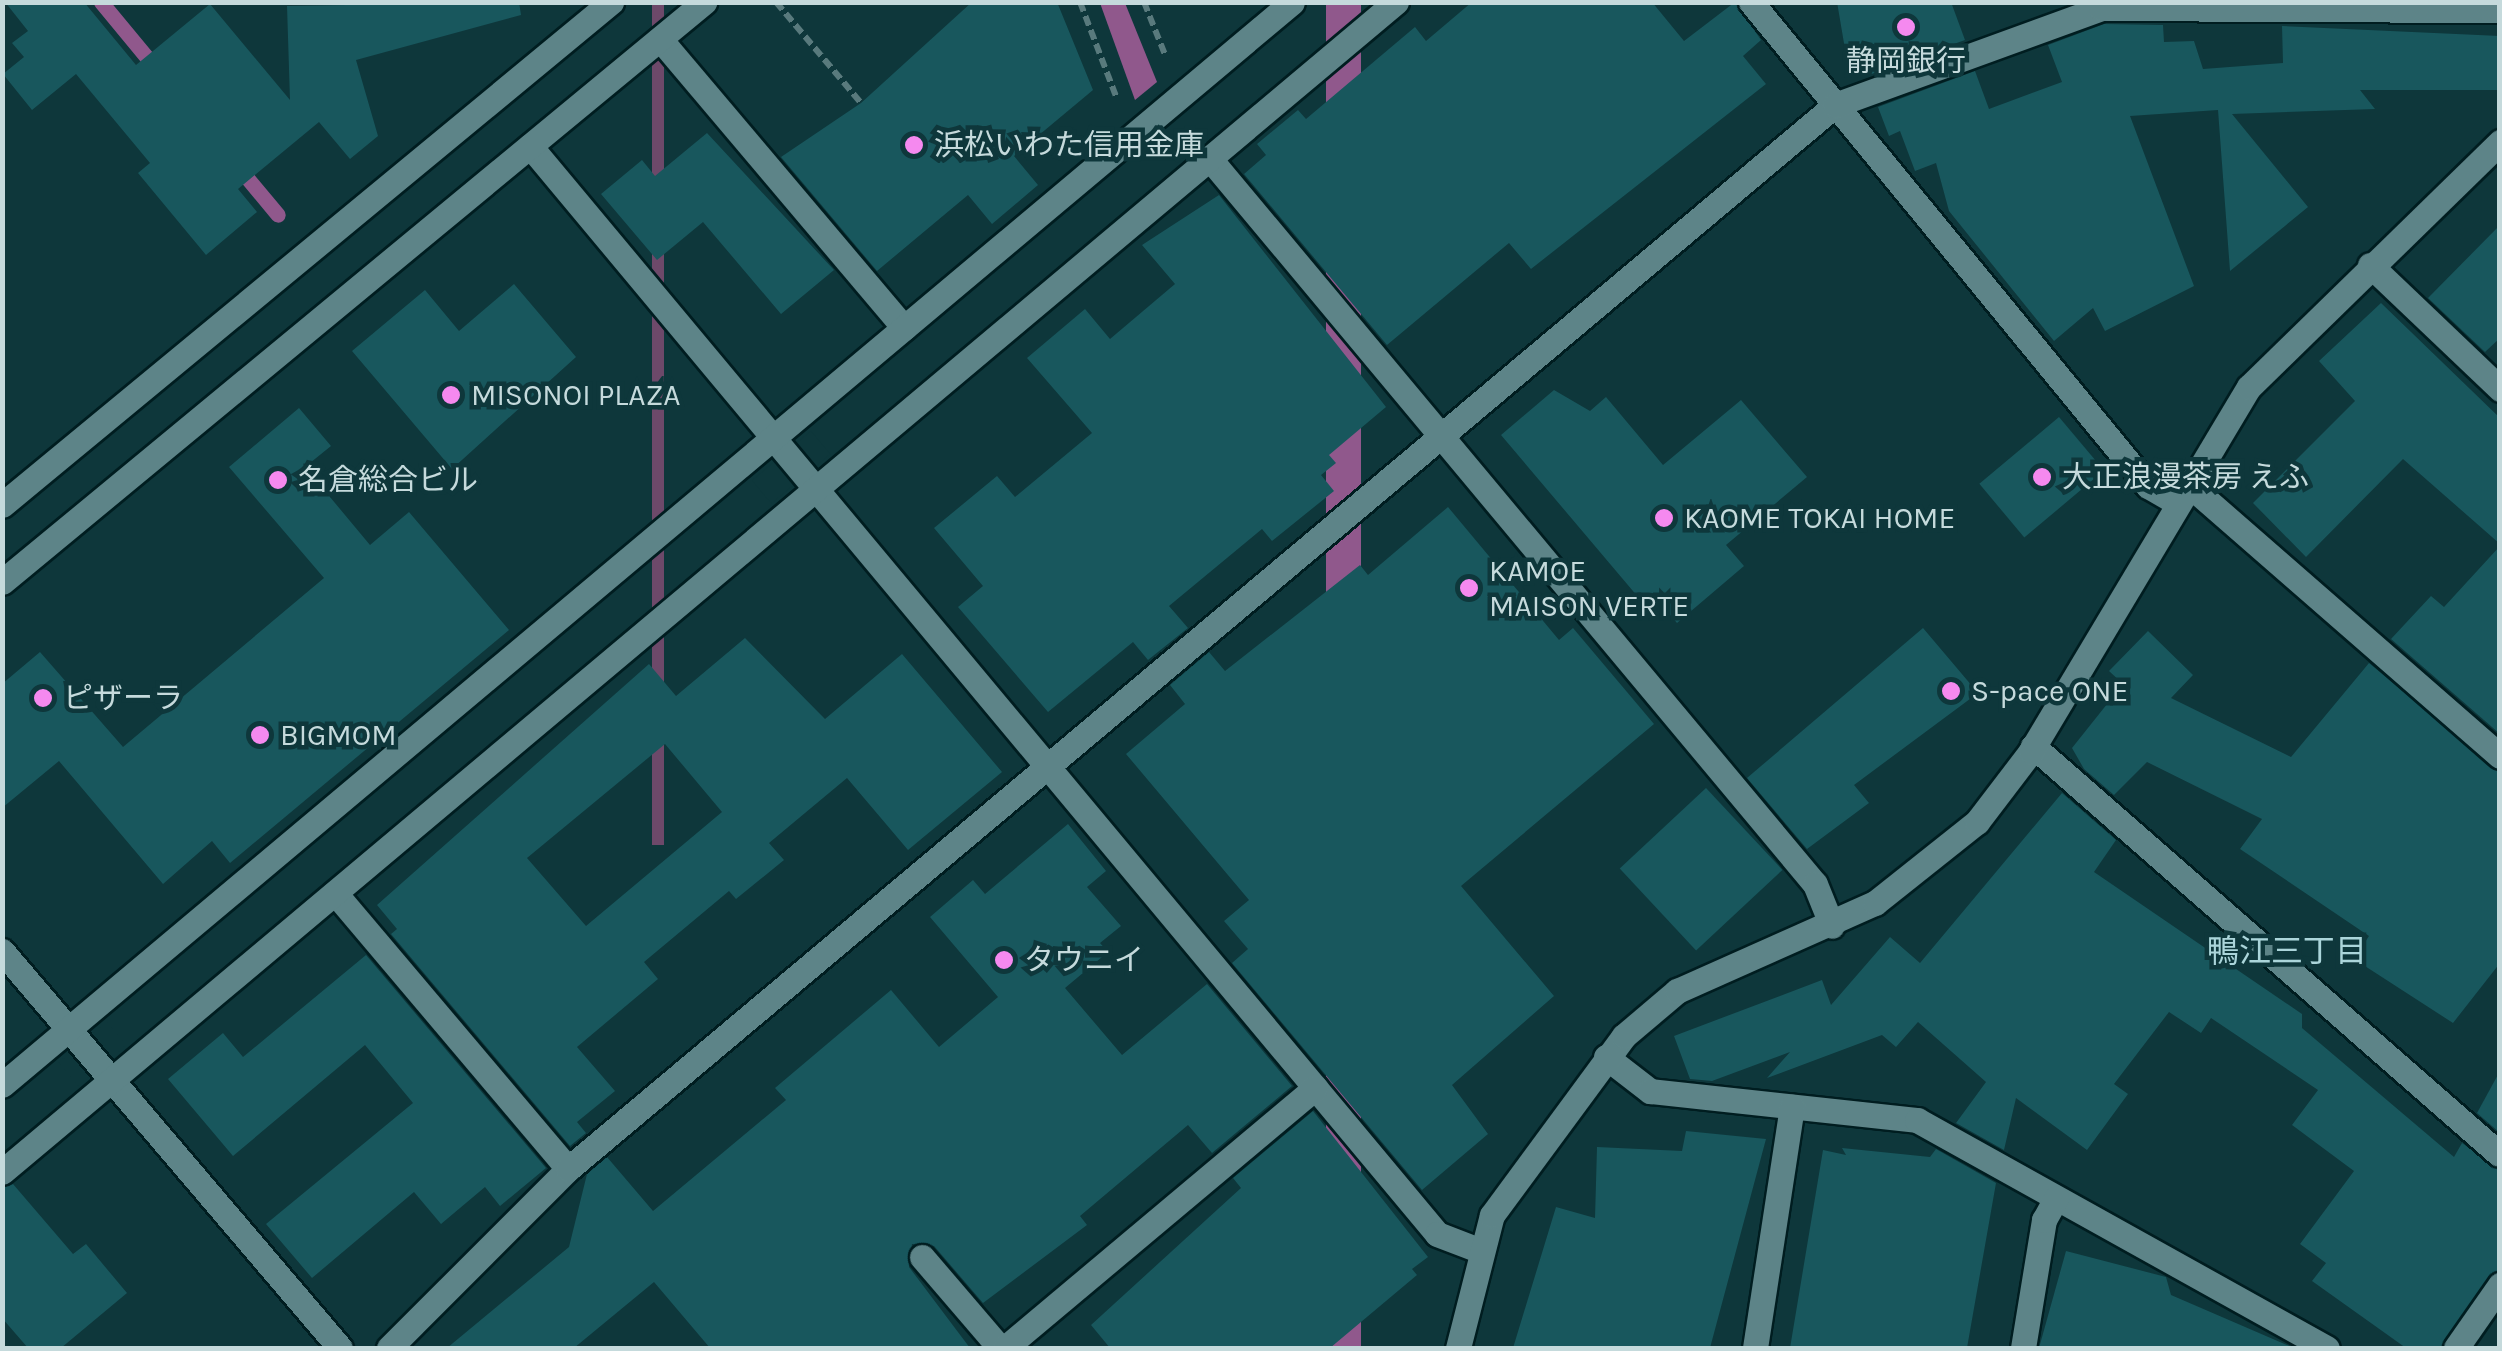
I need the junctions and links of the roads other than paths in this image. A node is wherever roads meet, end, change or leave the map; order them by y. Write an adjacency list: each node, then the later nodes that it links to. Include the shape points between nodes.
1 (611, 2): 20 (street)
2 (704, 2): 8 (street)
3 (1292, 2): 14 (street)
4 (1396, 2): 12 (street)
5 (1751, 2): 9 (street)
6 (2100, 5): 7 (street); 9 (street)
7 (2500, 10)
8 (660, 39): 11 (street); 14 (street)
9 (1836, 105): 16 (street); 19 (street, via 2148,486)
10 (2500, 142): 13 (street)
11 (530, 146): 17 (street); 21 (street)
12 (1210, 159): 16 (street); 18 (street)
13 (2370, 265): 15 (street); 19 (street, via 2267,364)
14 (904, 328): 17 (street)
15 (2500, 389)
16 (1442, 436): 24 (street); 26 (street, via 1815,884)
17 (779, 445): 18 (street); 28 (street)
18 (810, 482): 24 (street); 25 (street)
19 (2183, 493): 22 (street); 23 (street)
20 (2, 505)
21 (2, 582)
22 (2033, 746): 26 (street, via 1946,852); 34 (street)
23 (2500, 756)
24 (1048, 767): 32 (street); 35 (street)
25 (334, 894): 30 (street); 35 (street)
26 (1832, 926): 29 (street, via 1677,991)
27 (2, 950): 28 (street)
28 (75, 1036): 30 (street); 31 (street)
29 (1606, 1057): 33 (street, via 1650,1091); 38 (street, via 1511,1180)
30 (106, 1073): 36 (street); 41 (street)
31 (2, 1085)
32 (1315, 1088): 38 (street, via 1437,1234); 43 (street)
33 (1792, 1107): 37 (street, via 1916,1120); 45 (street)
34 (2499, 1154)
35 (568, 1170): 42 (street)
36 (2, 1172)
37 (2056, 1198): 46 (street, via 2044,1220); 47 (street)
38 (1479, 1250): 44 (street)
39 (922, 1257): 43 (street)
40 (2500, 1285): 48 (street)
41 (340, 1348)
42 (389, 1348)
43 (1003, 1348)
44 (1458, 1348)
45 (1755, 1348)
46 (2023, 1348)
47 (2327, 1348)
48 (2456, 1348)

